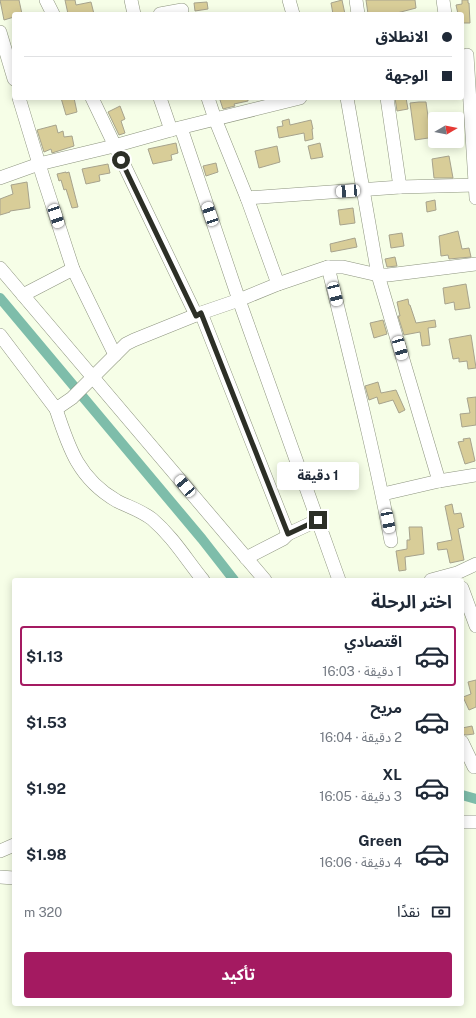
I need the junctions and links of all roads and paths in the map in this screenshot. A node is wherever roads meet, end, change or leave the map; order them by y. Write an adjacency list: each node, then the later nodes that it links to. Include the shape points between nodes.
1 (46, 0): 7 (street)
2 (131, 0): 8 (street)
3 (289, 0): 10 (street)
4 (356, 0): 11 (street)
5 (443, 0): 12 (street)
6 (181, 8): 9 (street)
7 (51, 12)
8 (134, 12)
9 (167, 12)
10 (292, 12)
11 (358, 12)
12 (445, 12)
13 (0, 32): 15 (street)
14 (468, 55): 24 (street)
15 (12, 73)
16 (21, 100): 27 (street)
17 (93, 100): 26 (street)
18 (161, 100): 25 (street)
19 (209, 100): 23 (street)
20 (292, 100): 23 (street)
21 (347, 100): 31 (street)
22 (388, 100): 29 (street)
23 (215, 119): 25 (street); 32 (street)
24 (474, 126): 30 (street)
25 (176, 129): 26 (street); 40 (street)
26 (114, 146): 27 (street); 41 (street)
27 (39, 164): 28 (street); 36 (street)
28 (0, 178)
29 (400, 188): 30 (street); 31 (street)
30 (476, 189)
31 (363, 190): 32 (street); 37 (street)
32 (247, 198): 38 (street)
33 (476, 264): 37 (street, via 397,275)
34 (328, 267): 37 (street, via 353,268); 38 (street); 48 (street)
35 (0, 268): 39 (street)
36 (73, 269): 39 (street); 43 (street)
37 (378, 275): 47 (street)
38 (278, 284): 40 (street)
39 (23, 295): 44 (street)
40 (239, 300): 41 (street); 49 (street)
41 (199, 314): 43 (street, via 134,340); 50 (street)
42 (0, 335): 45 (street)
43 (115, 355): 44 (street)
44 (93, 377): 45 (street, via 72,398); 52 (street)
45 (56, 409): 55 (street, via 75,460 85,476 118,501 151,519 168,534)
46 (476, 475): 47 (street)
47 (439, 481): 48 (street)
48 (383, 494): 51 (street)
49 (318, 520): 50 (street); 57 (street)
50 (288, 534): 52 (street)
51 (392, 541)
52 (246, 558): 56 (street)
53 (476, 564): 54 (street)
54 (458, 576): 58 (street)
55 (201, 578)
56 (263, 578)
57 (338, 578)
58 (444, 578)
59 (464, 593): 60 (street)
60 (476, 626)
61 (464, 748): 62 (street)
62 (471, 767)
63 (464, 822): 64 (street)
64 (476, 822)
65 (12, 846): 66 (street)
66 (0, 851)
67 (0, 877): 68 (street)
68 (12, 878)

